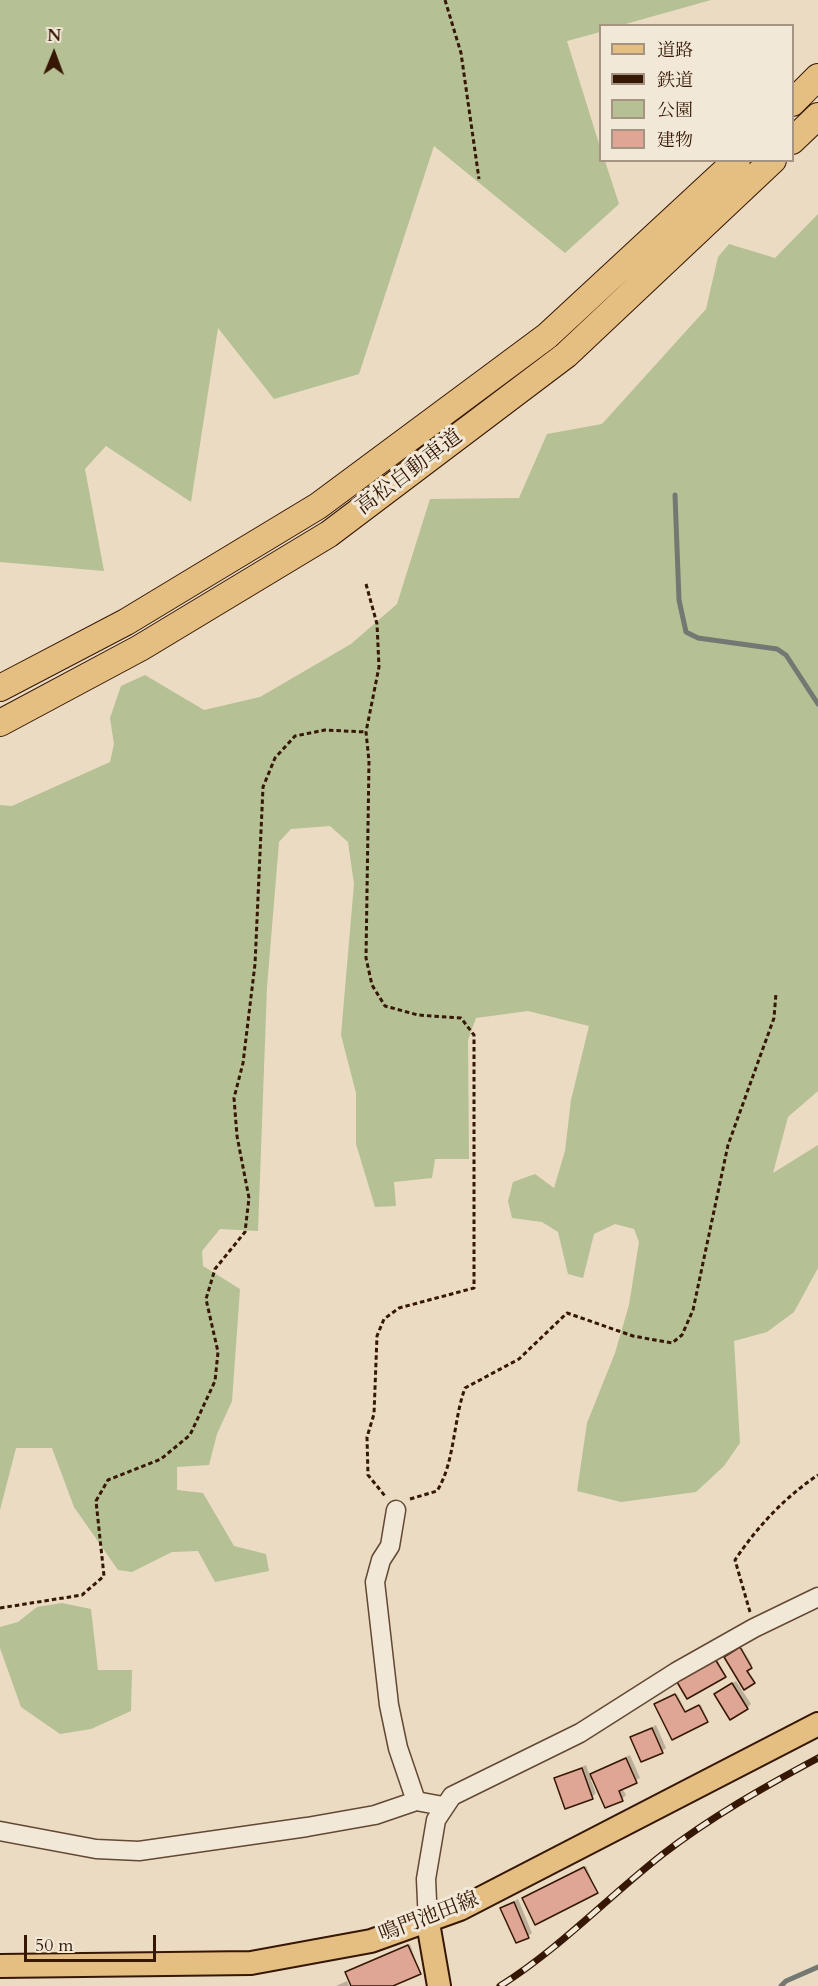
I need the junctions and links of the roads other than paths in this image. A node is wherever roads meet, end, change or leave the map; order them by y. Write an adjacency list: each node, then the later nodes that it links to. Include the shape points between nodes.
1 (818, 77): 2 (highway)
2 (794, 101)
3 (818, 116): 4 (highway)
4 (794, 139)
5 (735, 162): 7 (highway, 高松自動車道, via 547,336 318,506 126,622)
6 (771, 162): 8 (highway, 高松自動車道, via 566,355 329,534 140,648)
7 (0, 687)
8 (0, 723)
9 (396, 1510): 12 (street, via 390,1546 375,1582 389,1705)
10 (818, 1597): 13 (street, via 676,1672 580,1733 471,1785)
11 (818, 1724): 15 (main road, 鳴門池田線)
12 (416, 1801): 13 (street); 14 (street, via 375,1815 139,1851 96,1849)
13 (443, 1806): 15 (street, via 436,1820 426,1879)
14 (0, 1831)
15 (428, 1923): 16 (main road, 鳴門池田線, via 371,1941 251,1963); 17 (main road)
16 (0, 1966)
17 (439, 1986)

